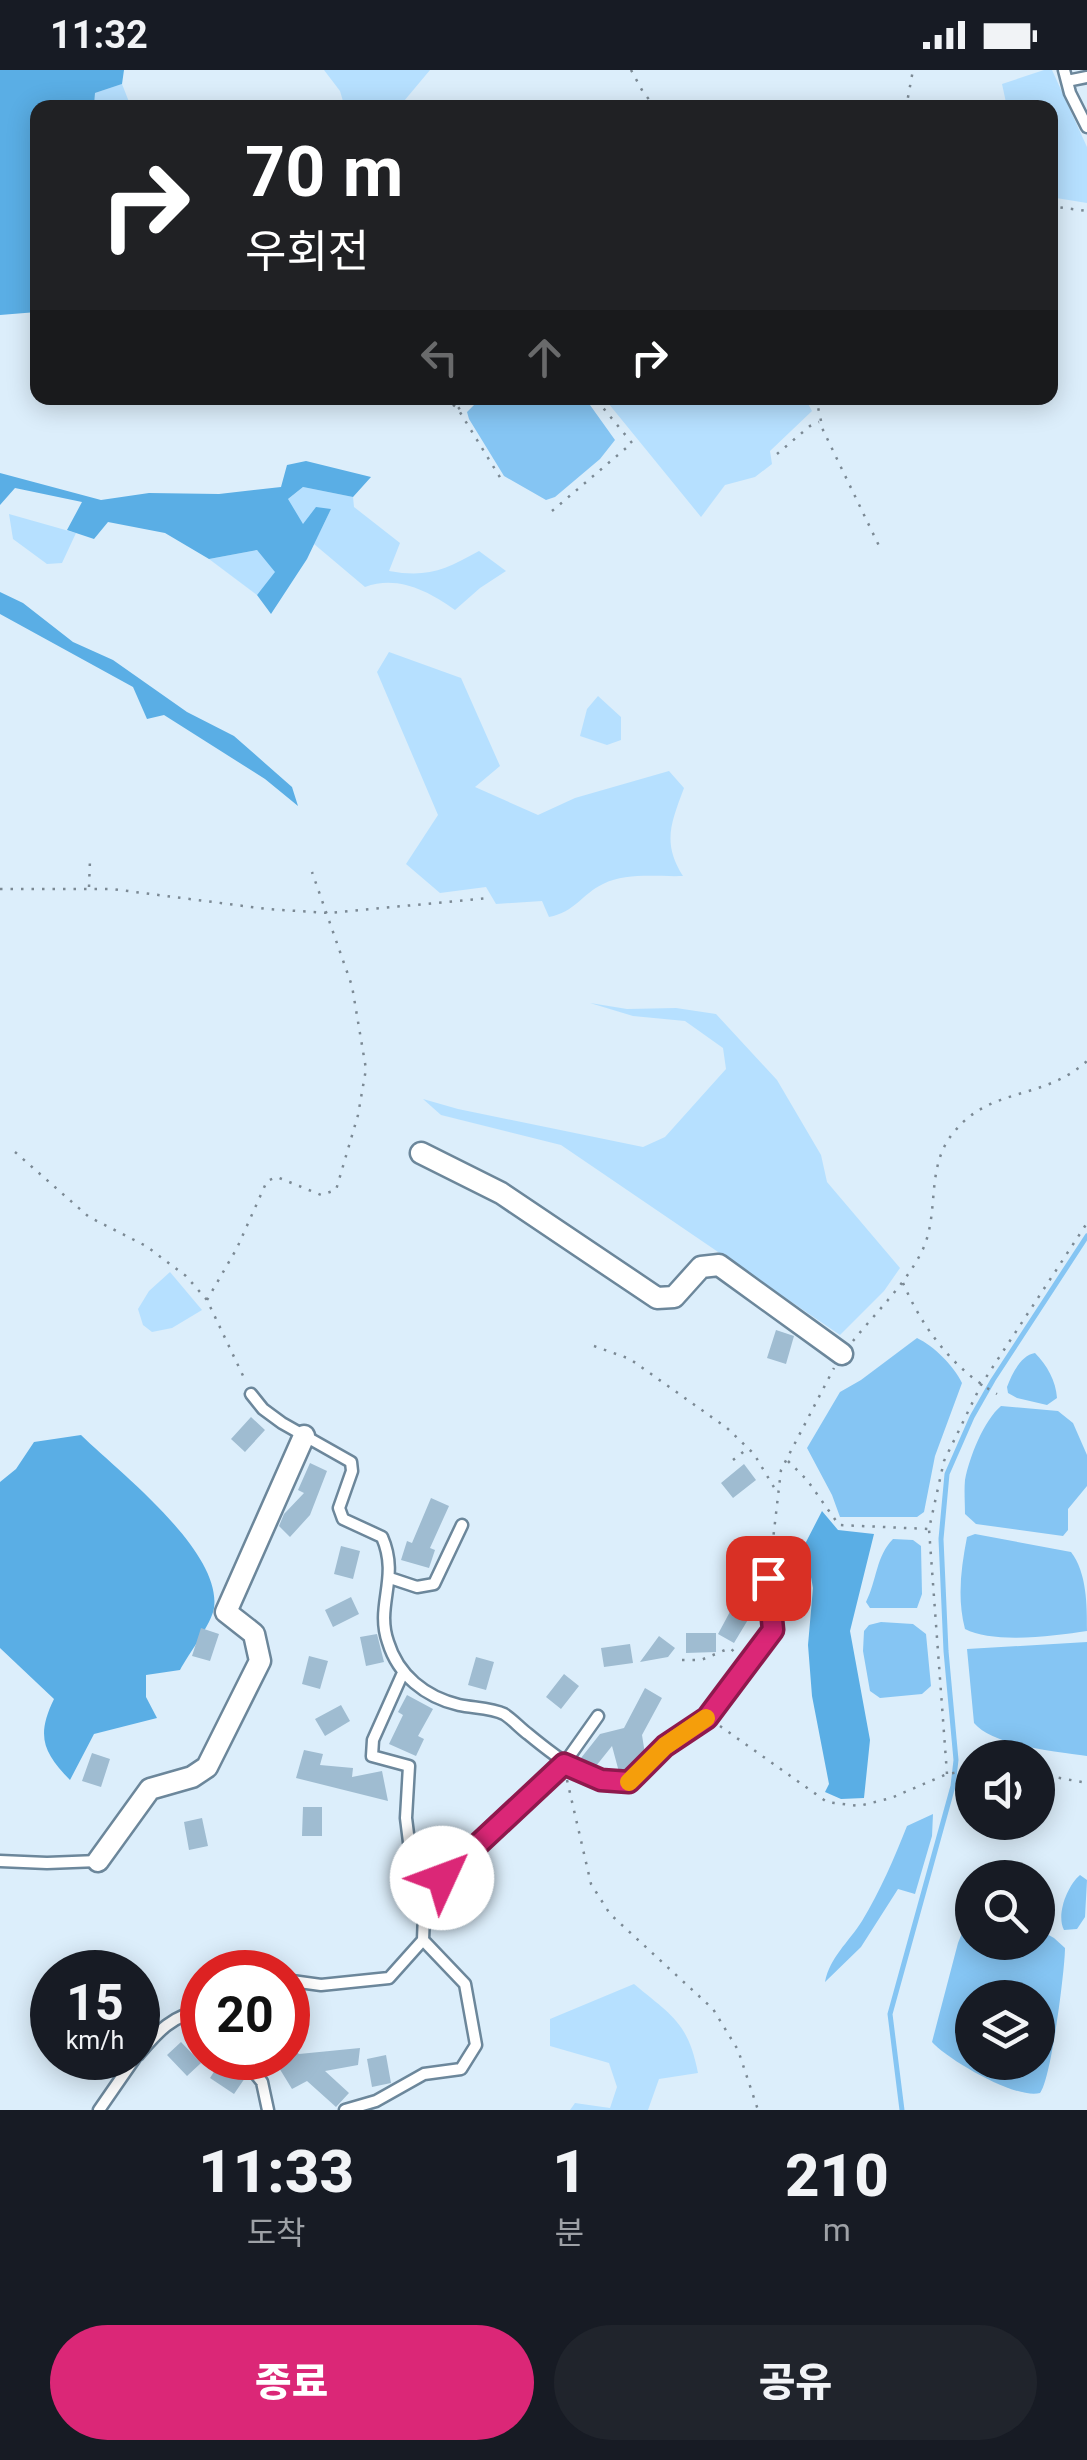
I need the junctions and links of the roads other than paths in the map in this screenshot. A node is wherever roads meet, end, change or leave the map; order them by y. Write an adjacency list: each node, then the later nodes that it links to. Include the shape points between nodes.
1 (1066, 76): 2 (lane); 3 (lane)
2 (1087, 77)
3 (1087, 127)
4 (422, 1153): 5 (street, via 501,1193 657,1298 674,1297 701,1268 719,1265)
5 (842, 1354)
6 (251, 1394): 7 (lane)
7 (304, 1436): 9 (lane, via 351,1462 339,1508 343,1519 382,1537); 14 (street, via 226,1612 254,1634 260,1661 207,1768 150,1789)
8 (462, 1525): 9 (lane, via 434,1584 417,1587)
9 (390, 1578): 11 (lane, via 386,1639)
10 (768, 1578): 13 (lane, via 773,1630 707,1718 629,1782 601,1780)
11 (402, 1674): 13 (lane, via 453,1704 502,1713); 16 (lane, via 372,1756 409,1766 409,1842)
12 (598, 1716): 13 (lane)
13 (564, 1764): 16 (lane)
14 (98, 1860): 15 (lane)
15 (0, 1861)
16 (425, 1888): 17 (lane)
17 (422, 1940): 18 (lane, via 389,1978); 23 (lane, via 465,1984 476,2044 461,2069 424,2074)
18 (310, 1983)
19 (120, 2080): 21 (lane)
20 (260, 2080): 22 (lane)
21 (99, 2110)
22 (268, 2110)
23 (345, 2110)

